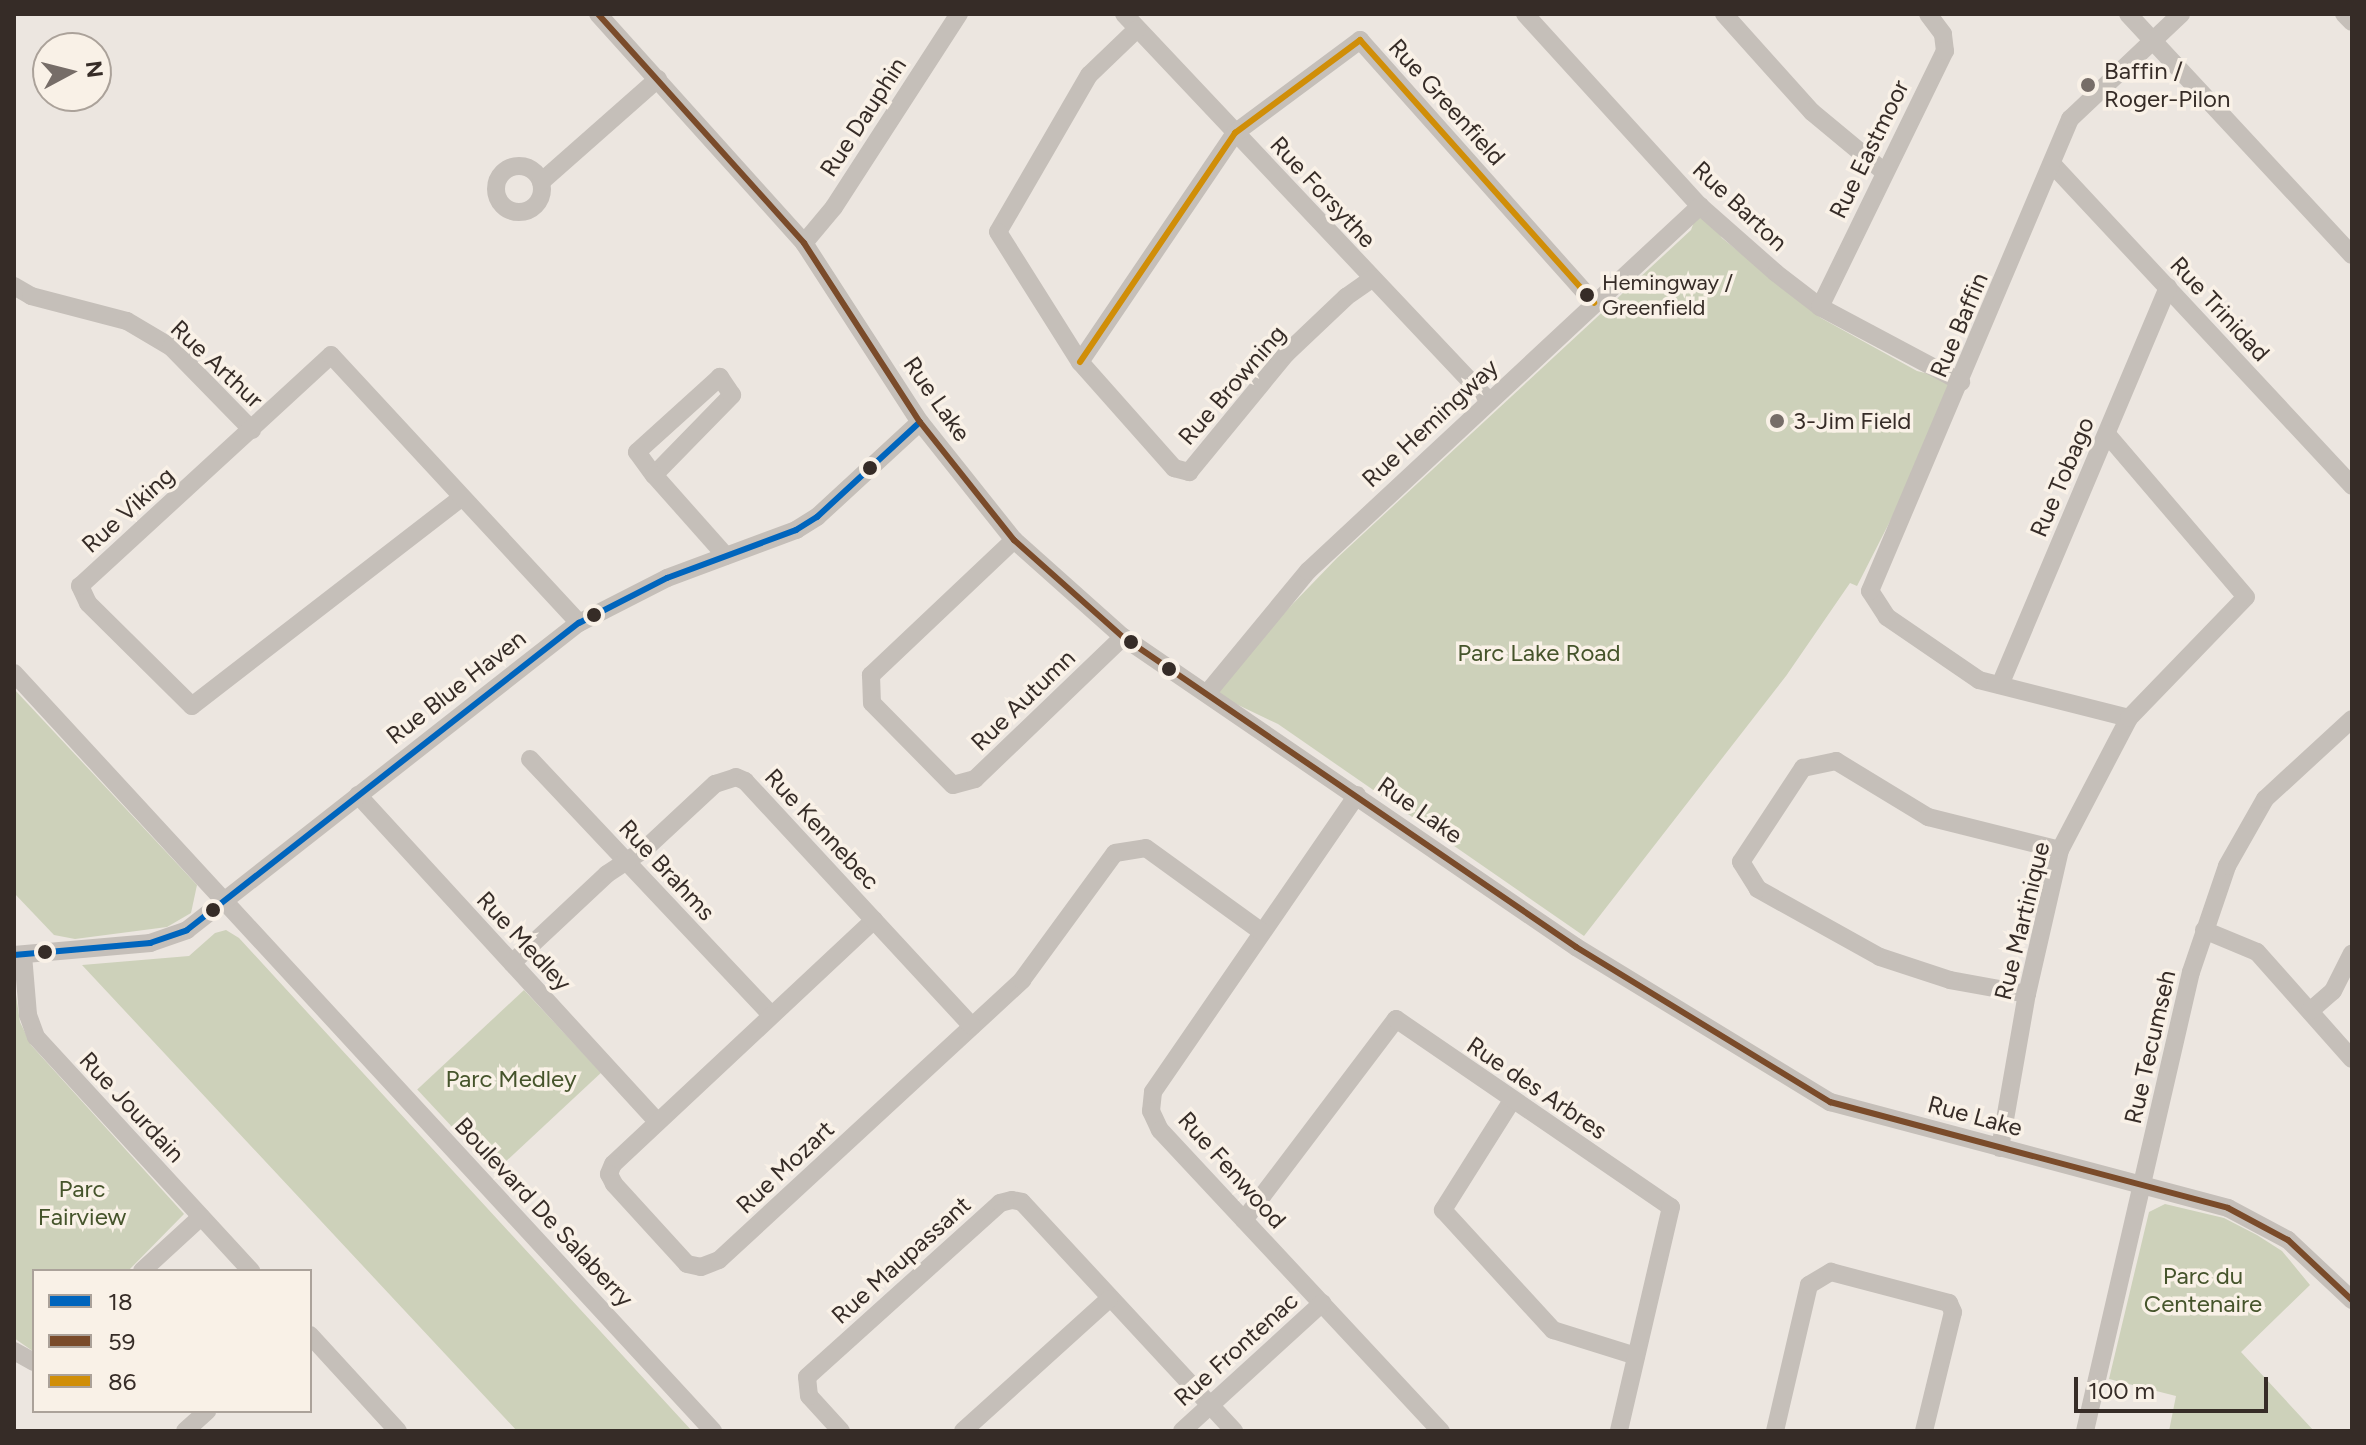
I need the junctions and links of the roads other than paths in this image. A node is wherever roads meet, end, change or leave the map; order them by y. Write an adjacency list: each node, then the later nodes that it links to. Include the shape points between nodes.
1 (598, 14): 13 (street, Rue Lake)
2 (959, 14): 19 (street, Rue Dauphin, via 834,207)
3 (1124, 14): 11 (street, Rue Forsythe)
4 (1525, 14): 18 (street, Rue Barton)
5 (1724, 14): 16 (street, via 1812,112)
6 (1928, 14): 16 (street, Rue Eastmoor, via 1943,34 1945,51)
7 (2128, 14): 12 (street)
8 (2181, 14): 12 (street, Rue Baffin)
9 (2344, 14): 10 (street)
10 (2352, 22)
11 (1137, 29): 14 (street, Rue Forsythe); 26 (street, Rue Browning, via 1089,75 998,232)
12 (2151, 40): 15 (street, Rue Baffin, via 2070,119); 20 (street)
13 (658, 79): 17 (street); 19 (street, Rue Lake)
14 (1235, 133): 21 (street, Rue Forsythe); 24 (street, Rue Greenfield, via 1360,40); 26 (street, Rue Greenfield)
15 (2053, 165): 23 (street, Rue Trinidad); 27 (street, Rue Baffin)
16 (1883, 171): 25 (street, Rue Eastmoor)
17 (541, 182)
18 (1700, 206): 24 (street, Rue Hemingway); 25 (street, Rue Barton)
19 (804, 243): 29 (street, Rue Lake)
20 (2352, 255)
21 (1372, 279): 26 (street, Rue Browning, via 1286,354 1189,472 1174,468); 28 (street, Rue Forsythe)
22 (14, 286): 30 (street, Rue Arthur, via 34,297 127,321 160,340)
23 (2168, 287): 31 (street, Rue Tobago); 33 (street, Rue Trinidad)
24 (1594, 303): 28 (street, Rue Hemingway)
25 (1820, 307): 27 (street, Rue Barton)
26 (1080, 362)
27 (1961, 382): 40 (street, Rue Baffin, via 1870,595 1887,617 1979,680)
28 (1489, 401): 41 (street, Rue Hemingway, via 1294,585)
29 (920, 422): 35 (street, Rue Lake); 36 (street, Rue Blue Haven, via 817,517)
30 (252, 430): 34 (street, Rue Viking, via 331,355); 34 (street, Rue Viking, via 80,586 88,603 192,706)
31 (2107, 434): 40 (street, Rue Tobago); 42 (street, Rue Martinique, via 2246,597)
32 (654, 475): 32 (street, via 732,395 720,377 637,452); 36 (street)
33 (2352, 486)
34 (461, 498): 37 (street, Rue Viking)
35 (1014, 540): 38 (street, Rue Lake); 38 (street, Rue Autumn, via 871,675 872,703 953,785 975,779)
36 (726, 556): 37 (street, Rue Blue Haven, via 667,578)
37 (579, 623): 45 (street, Rue Blue Haven)
38 (1123, 637): 41 (street, Rue Lake)
39 (14, 673): 49 (street, Boulevard De Salaberry)
40 (2000, 685): 42 (street, Rue Baffin)
41 (1209, 691): 46 (street, Rue Lake)
42 (2129, 718): 47 (street, Rue Martinique)
43 (2352, 719): 51 (street, Rue Tecumseh, via 2265,799 2227,866)
44 (530, 759): 48 (street, Rue Brahms)
45 (358, 795): 49 (street, Rue Blue Haven); 55 (street, Rue Medley)
46 (1357, 795): 52 (street, Rue Fenwood); 63 (street, Rue Lake, via 1576,947 1830,1102)
47 (2060, 850): 56 (street, Rue Martinique); 56 (street, via 1928,817 1836,761 1803,768 1741,862 1758,889 1880,957 1950,980)
48 (626, 862): 50 (street, Rue Kennebec, via 715,784 736,777); 55 (street, Rue Kennebec); 58 (street, Rue Brahms)
49 (225, 902): 54 (street, Rue Blue Haven, via 162,941); 80 (street, Boulevard De Salaberry)
50 (874, 920): 58 (street, Rue Mozart); 59 (street, Rue Kennebec)
51 (2204, 930): 57 (street, via 2257,952); 64 (street, Rue Tecumseh)
52 (1262, 932): 59 (street, Rue Mozart, via 1146,848 1115,853 1022,980); 66 (street, Rue Fenwood, via 1153,1092 1151,1111 1160,1130)
53 (2352, 953): 57 (street, via 2333,991)
54 (18, 955): 65 (street, Rue Jourdain, via 33,1033)
55 (512, 963): 62 (street, Rue Medley)
56 (2027, 994): 63 (street, Rue Martinique)
57 (2310, 1011): 60 (street)
58 (769, 1013): 62 (street, Rue Mozart)
59 (972, 1026): 62 (street, Rue Mozart, via 719,1260 702,1266 687,1264 609,1174)
60 (2352, 1059)
61 (1511, 1102): 66 (street, Rue des Arbres, via 1396,1019); 74 (street, Rue des Arbres, via 1671,1207); 74 (street, via 1443,1210 1553,1330)
62 (655, 1119)
63 (2000, 1148): 64 (street, Rue Lake)
64 (2144, 1183): 70 (street, Rue Lake, via 2228,1208 2258,1223 2315,1260); 89 (street, Rue Tecumseh)
65 (201, 1217): 67 (street); 68 (street, Rue Jourdain)
66 (1244, 1220): 71 (street, Rue Fenwood)
67 (144, 1269)
68 (249, 1269)
69 (1109, 1299): 76 (street, Rue Maupassant); 81 (street, Rue Maupassant, via 1022,1202 1000,1203 807,1377 809,1396); 82 (street)
70 (2352, 1300)
71 (1322, 1303): 76 (street, Rue Frontenac); 85 (street, Rue Fenwood)
72 (312, 1337): 79 (street)
73 (14, 1351): 75 (street)
74 (1636, 1356): 86 (street, Rue des Arbres)
75 (32, 1361)
76 (1210, 1405): 83 (street, Rue Frontenac); 84 (street, Rue Maupassant)
77 (205, 1413): 78 (street)
78 (185, 1431)
79 (398, 1431)
80 (713, 1431)
81 (841, 1431)
82 (963, 1431)
83 (1182, 1431)
84 (1234, 1431)
85 (1441, 1431)
86 (1619, 1431)
87 (1775, 1431): 88 (street, via 1809,1285 1831,1272 1949,1303 1953,1312)
88 (1924, 1431)
89 (2085, 1431)

